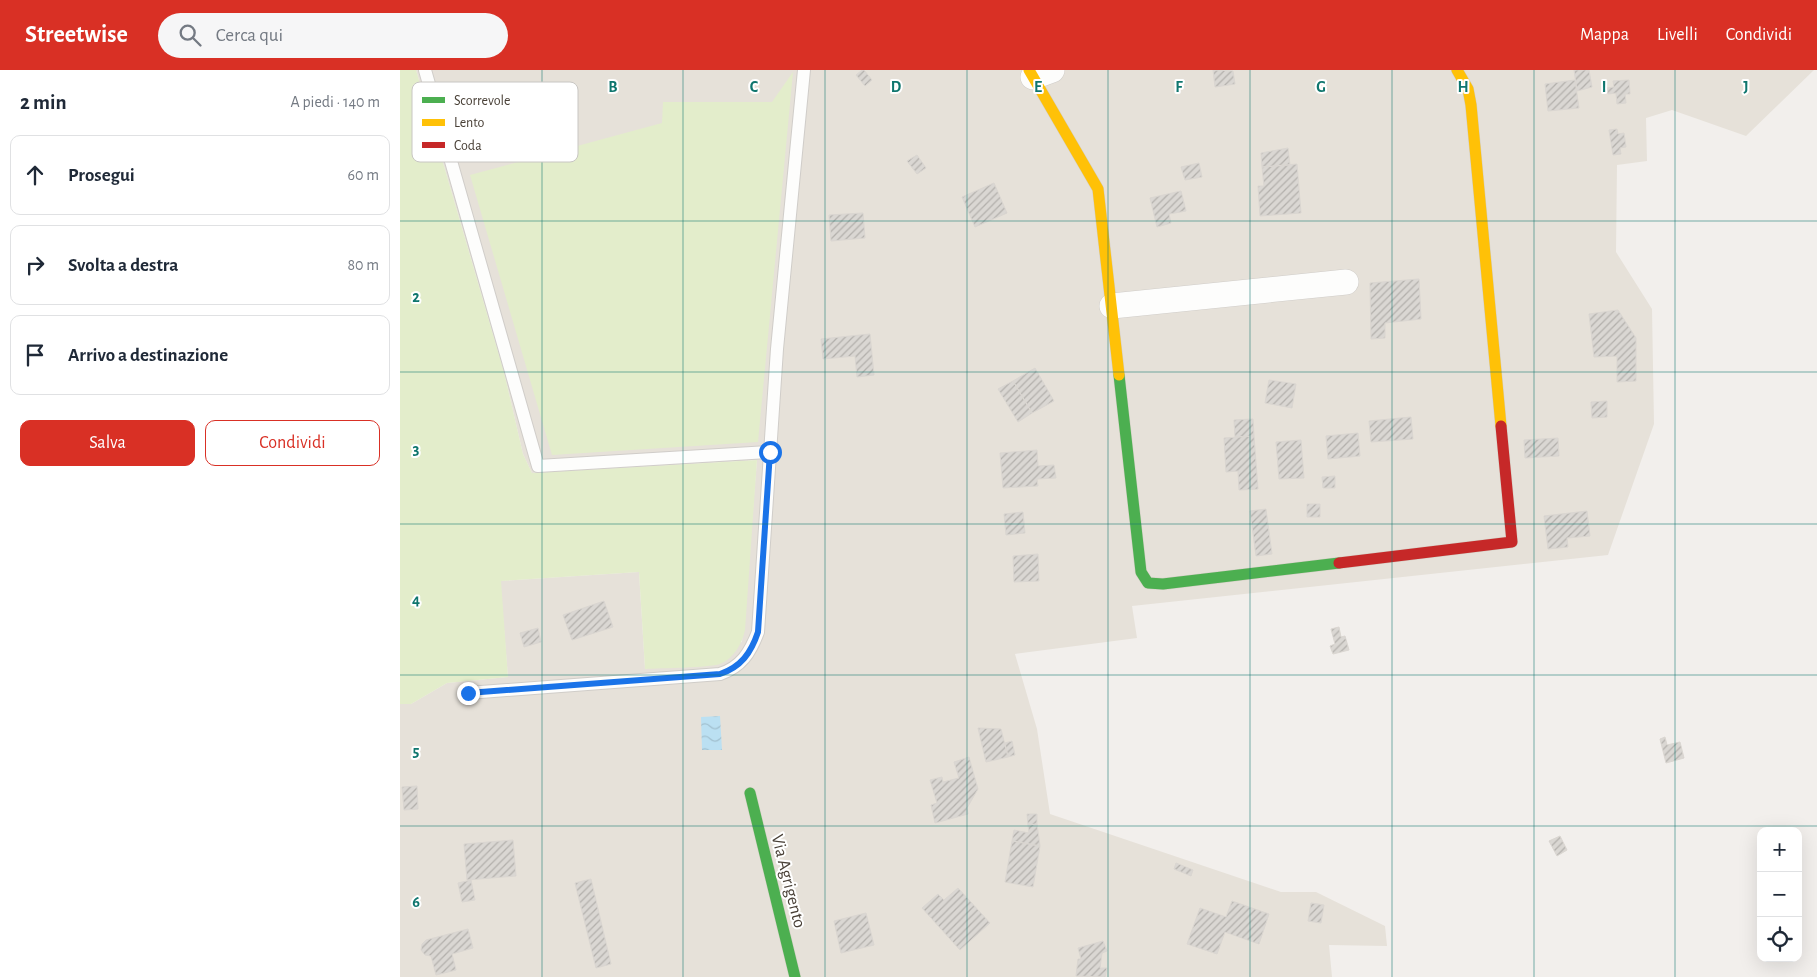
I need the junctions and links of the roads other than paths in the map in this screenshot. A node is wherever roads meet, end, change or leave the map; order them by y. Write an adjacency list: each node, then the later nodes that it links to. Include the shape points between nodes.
1 (804, 70): 7 (lane)
2 (1457, 70): 6 (street, via 1468,89 1471,105 1512,542 1163,584 1148,583 1141,572)
3 (1038, 72): 6 (street, via 1098,189)
4 (451, 162): 7 (lane, via 538,466)
5 (1346, 282): 6 (street)
6 (1112, 306)
7 (770, 452): 8 (lane, via 758,632 744,660 720,674)
8 (468, 693)
9 (750, 793): 10 (street, Via Agrigento)
10 (794, 977)

